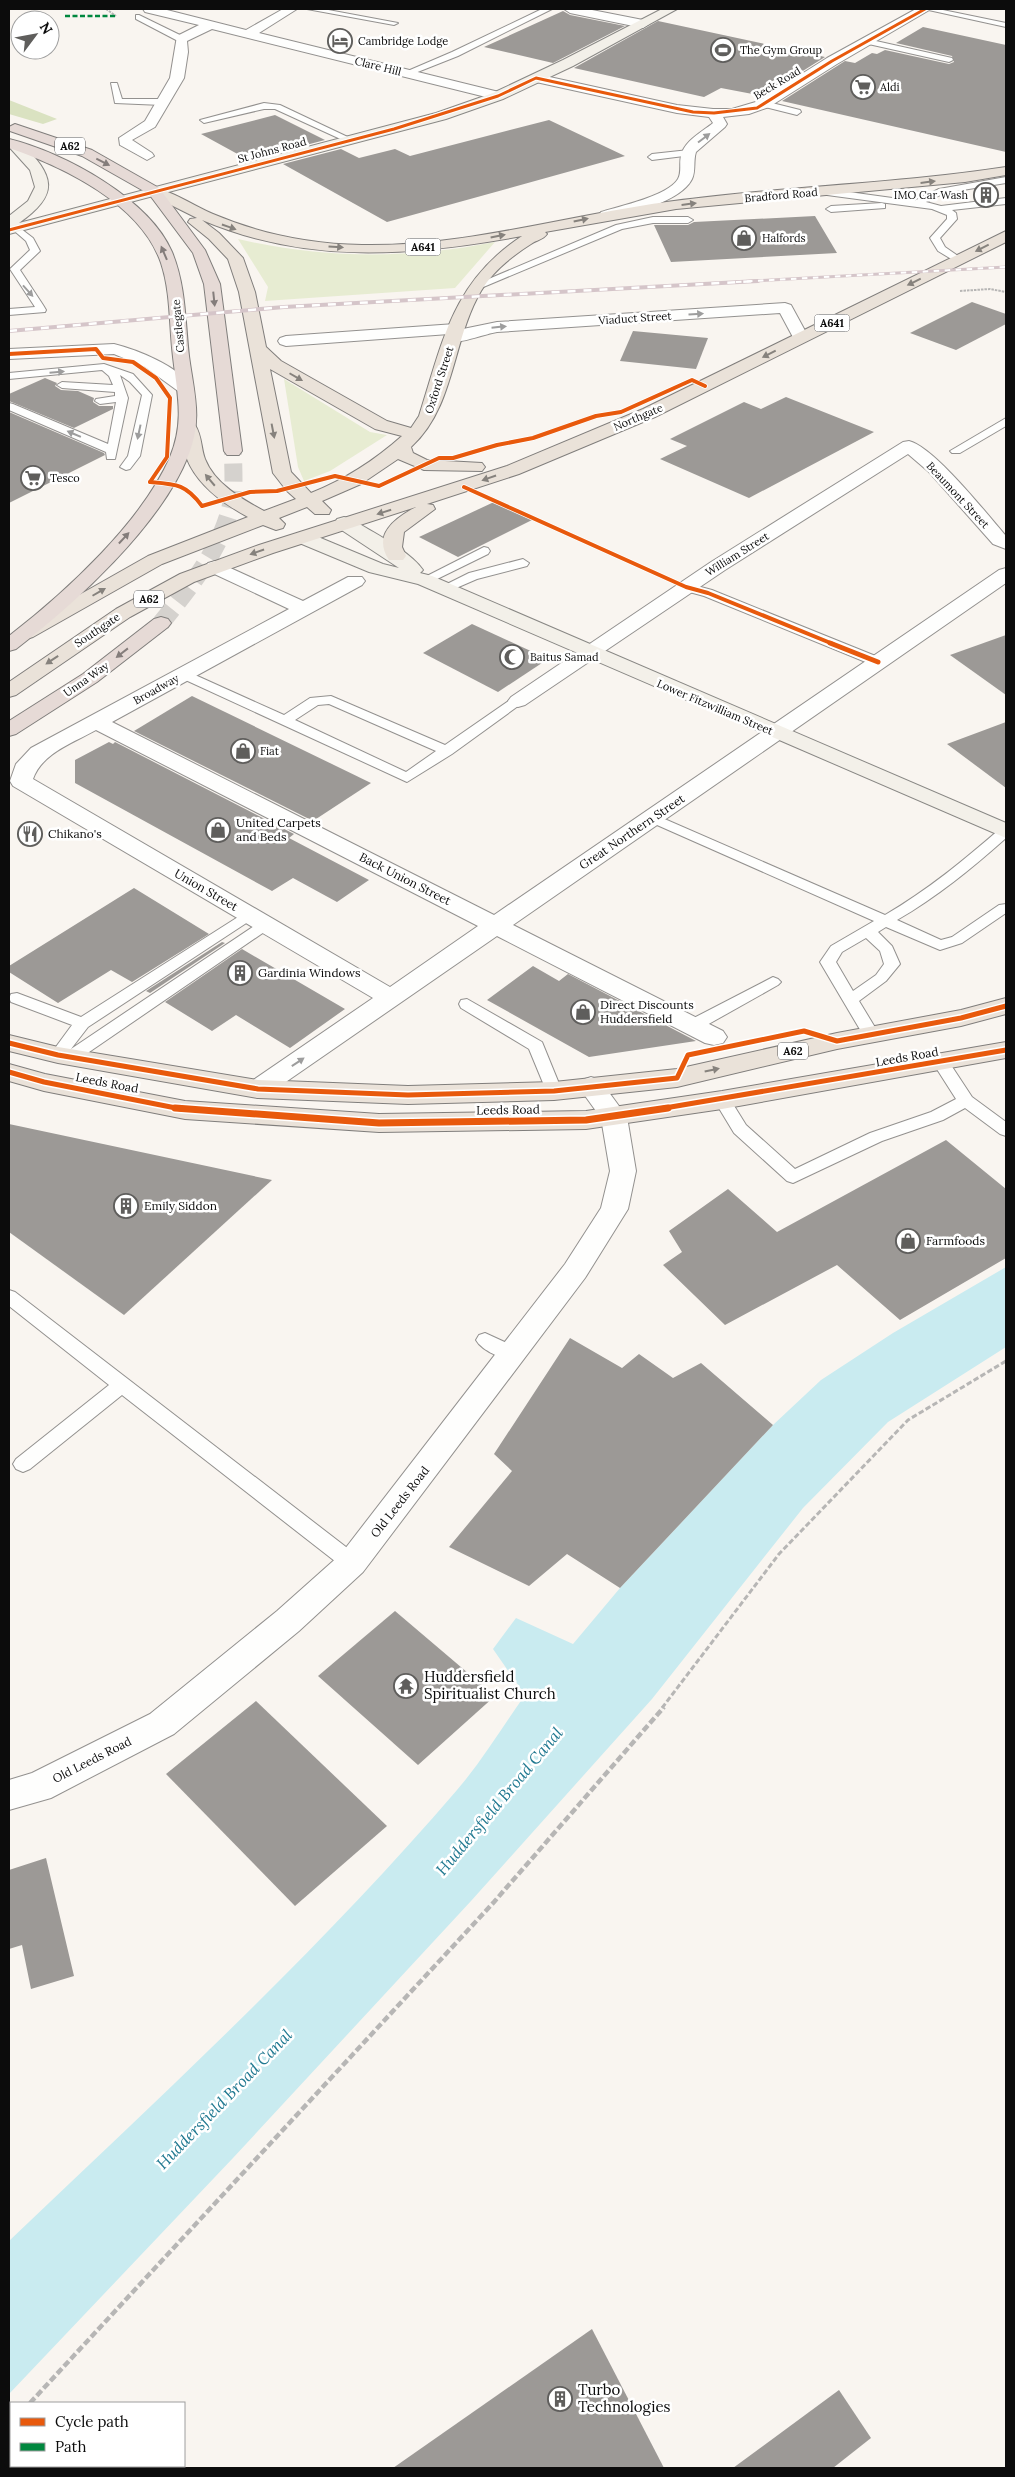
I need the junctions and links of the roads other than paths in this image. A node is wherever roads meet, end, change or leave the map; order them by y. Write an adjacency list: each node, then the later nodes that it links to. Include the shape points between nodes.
1 (149, 9): 10 (street, Clare Hill)
2 (291, 9): 13 (street)
3 (311, 9): 9 (lane)
4 (548, 9): 17 (lane, via 455,54)
5 (570, 9): 11 (street)
6 (671, 9): 11 (street, St Johns Road)
7 (926, 9): 12 (lane); 15 (street, Beck Road)
8 (139, 17): 14 (lane)
9 (394, 23)
10 (210, 24): 13 (street, Clare Hill); 14 (street)
11 (643, 24): 18 (street, St Johns Road)
12 (1006, 25)
13 (248, 34): 17 (street, Clare Hill)
14 (181, 39): 21 (street, via 177,78)
15 (867, 41): 16 (lane); 22 (street, Beck Road)
16 (949, 60)
17 (407, 73): 20 (street, Clare Hill)
18 (536, 78): 20 (street, St Johns Road); 24 (street, Beck Road, via 692,112)
19 (114, 85): 21 (lane, via 118,101)
20 (498, 96): 27 (street, St Johns Road, via 441,116)
21 (162, 102): 30 (street, via 150,124 126,138 125,142)
22 (764, 104): 23 (lane); 24 (street, Beck Road, via 739,112)
23 (797, 112)
24 (714, 113): 29 (street, one-way to 24, via 698,140 720,124)
25 (204, 120): 27 (lane, via 264,106 277,107)
26 (9, 126): 34 (highway, A62, one-way to 34, via 87,153)
27 (350, 140): 34 (street, St Johns Road)
28 (12, 145): 38 (highway, Castlegate / A62, via 71,170); 48 (street, via 38,168 44,182 42,196)
29 (689, 153): 31 (lane); 43 (street, via 688,170 677,187 662,196)
30 (147, 156)
31 (652, 157)
32 (1006, 171): 35 (main road, Bradford Road / A641, one-way to 32)
33 (1006, 180): 36 (lane)
34 (154, 191): 38 (street, St Johns Road); 47 (main road, A641, one-way to 47, via 230,227 304,245 414,248 468,242); 56 (main road, A62, via 214,236 235,258 247,292); 73 (highway, A62, one-way to 73, via 200,253 212,284)
35 (827, 192): 40 (lane); 43 (main road, Bradford Road / A641, one-way to 35, via 703,202)
36 (935, 195): 37 (lane); 40 (lane)
37 (969, 198)
38 (118, 200): 48 (street, St Johns Road); 61 (highway, Castlegate / A62, one-way to 38, via 170,268 157,237 140,216)
39 (1006, 201): 41 (lane)
40 (918, 203): 41 (lane); 42 (lane)
41 (943, 208): 44 (lane, via 952,213)
42 (831, 209)
43 (606, 215): 47 (main road, Bradford Road / A641, one-way to 43)
44 (952, 219): 46 (lane); 50 (lane, via 935,238 942,249)
45 (688, 220): 51 (lane, via 653,220 619,227)
46 (937, 220)
47 (557, 225): 51 (main road, Oxford Street, via 526,240 495,264)
48 (11, 227): 52 (lane, one-way to 52, via 30,240 35,251 15,269 20,282 36,299 41,310)
49 (1006, 236): 50 (main road, A641, one-way to 50)
50 (958, 260): 54 (main road, Northgate / A641, one-way to 54)
51 (477, 286): 53 (main road, Oxford Street)
52 (9, 312)
53 (454, 334): 54 (street, Viaduct Street, one-way to 54, via 497,327 785,308); 55 (street, Viaduct Street); 71 (main road, Oxford Street, via 428,416)
54 (801, 338): 69 (main road, Northgate / A641, one-way to 69)
55 (286, 341)
56 (257, 348): 71 (main road, one-way to 71, via 275,365); 78 (main road, A62, one-way to 78, via 282,473)
57 (9, 354): 61 (street, via 114,349 146,360)
58 (104, 367): 59 (lane, one-way to 58); 62 (lane, via 113,373); 75 (lane, one-way to 75, via 126,374 147,395 134,456)
59 (9, 376)
60 (62, 384): 62 (lane)
61 (184, 387): 70 (highway, Castlegate / A62)
62 (122, 393): 64 (lane); 68 (lane, one-way to 68, via 112,453)
63 (30, 399): 65 (lane)
64 (100, 400)
65 (10, 406): 68 (lane)
66 (69, 415): 68 (lane)
67 (1006, 421): 74 (lane)
68 (51, 424)
69 (612, 428): 76 (main road, A641); 77 (main road, Northgate / A641, one-way to 77)
70 (189, 429): 80 (main road, Castlegate / A62, one-way to 70, via 229,499 208,478 197,461); 94 (highway, A62, one-way to 70, via 92,573 138,523 164,483)
71 (408, 440): 76 (main road, A641, via 405,456 424,466); 78 (main road, Oxford Street, via 387,459 355,480)
72 (909, 446): 83 (street, Beaumont Street, via 935,468); 91 (street, William Street)
73 (233, 451)
74 (956, 451)
75 (126, 467)
76 (476, 467): 79 (main road, A641)
77 (464, 487): 81 (main road, Northgate / A641, one-way to 81); 85 (main road, via 396,528 392,541)
78 (308, 500): 79 (main road, A62); 80 (main road, Oxford Street)
79 (325, 512): 80 (main road, A641); 81 (main road, A62)
80 (264, 518): 82 (main road, Castlegate / A62); 94 (main road, A62, one-way to 80, via 155,560)
81 (344, 523): 82 (main road, Northgate / A641); 85 (street, Lower Fitzwilliam Street)
82 (304, 538): 87 (main road, Southgate / A62, one-way to 87); 90 (street, Lower Fitzwilliam Street, via 376,568)
83 (1006, 543)
84 (484, 550): 90 (lane)
85 (396, 556): 90 (street, Lower Fitzwilliam Street)
86 (523, 563): 90 (lane)
87 (215, 567): 92 (street); 99 (main road, Southgate / A62, one-way to 99, via 122,613)
88 (1006, 574): 97 (street, Great Northern Street)
89 (355, 582): 92 (street, Broadway)
90 (434, 584): 96 (street, Lower Fitzwilliam Street)
91 (686, 587): 96 (street, William Street); 97 (lane)
92 (304, 609): 98 (street, Broadway)
93 (161, 623): 103 (highway, Unna Way / A62, one-way to 103, via 90,678)
94 (26, 633): 95 (highway, A62)
95 (9, 645)
96 (590, 652): 100 (street, William Street); 104 (street, Lower Fitzwilliam Street)
97 (878, 662): 104 (street, Great Northern Street)
98 (184, 674): 101 (lane); 102 (street, Broadway)
99 (9, 691)
100 (518, 701): 105 (lane)
101 (285, 720): 105 (lane, via 315,701 331,700); 105 (lane, via 407,778)
102 (96, 722): 106 (street, Broadway, via 39,753 27,764); 112 (street, Back Union Street)
103 (9, 730)
104 (775, 733): 107 (street, Great Northern Street); 108 (street, Lower Fitzwilliam Street)
105 (446, 751)
106 (21, 781): 110 (street, Union Street)
107 (653, 818): 111 (lane); 112 (street, Great Northern Street)
108 (1006, 831): 111 (lane, via 957,874 920,901)
109 (1004, 908): 111 (lane, via 949,944 940,944)
110 (257, 920): 116 (street, Union Street); 120 (lane); 126 (lane)
111 (886, 920): 113 (lane)
112 (495, 925): 116 (street, Great Northern Street); 121 (street, Back Union Street)
113 (867, 931): 117 (lane, via 836,949 828,962); 117 (lane, via 892,955 892,964 881,978)
114 (772, 982): 121 (lane)
115 (17, 998): 120 (lane)
116 (391, 998): 130 (street, Great Northern Street, one-way to 116)
117 (851, 1000): 122 (lane)
118 (467, 1004): 131 (lane, via 536,1046)
119 (1006, 1006): 122 (main road, Leeds Road / A62, via 961,1018)
120 (82, 1023): 126 (lane)
121 (692, 1026): 123 (street, Back Union Street)
122 (871, 1034): 129 (main road, Leeds Road / A62, one-way to 122, via 676,1078)
123 (714, 1036)
124 (9, 1043): 126 (main road, Leeds Road / A62)
125 (1006, 1050): 127 (main road, Leeds Road)
126 (64, 1056): 130 (main road, Leeds Road / A62)
127 (941, 1063): 132 (main road, Leeds Road); 133 (lane)
128 (9, 1072): 134 (main road, Leeds Road, via 44,1082 195,1111 379,1123)
129 (591, 1086): 131 (main road, Leeds Road / A62); 134 (street, Old Leeds Road)
130 (258, 1089): 131 (main road, Leeds Road / A62, via 408,1095)
131 (554, 1091)
132 (722, 1100): 133 (lane, via 740,1129 793,1177 876,1136 937,1116); 134 (main road, Leeds Road)
133 (966, 1101): 135 (lane)
134 (614, 1117): 138 (street, Old Leeds Road, via 623,1171 614,1209 575,1271)
135 (1006, 1130)
136 (9, 1297): 139 (lane)
137 (485, 1340): 138 (lane)
138 (513, 1354): 141 (street, Old Leeds Road)
139 (122, 1385): 140 (lane); 141 (lane)
140 (23, 1464)
141 (352, 1563): 142 (street, Old Leeds Road, via 288,1621 162,1724 39,1787)
142 (9, 1795)

